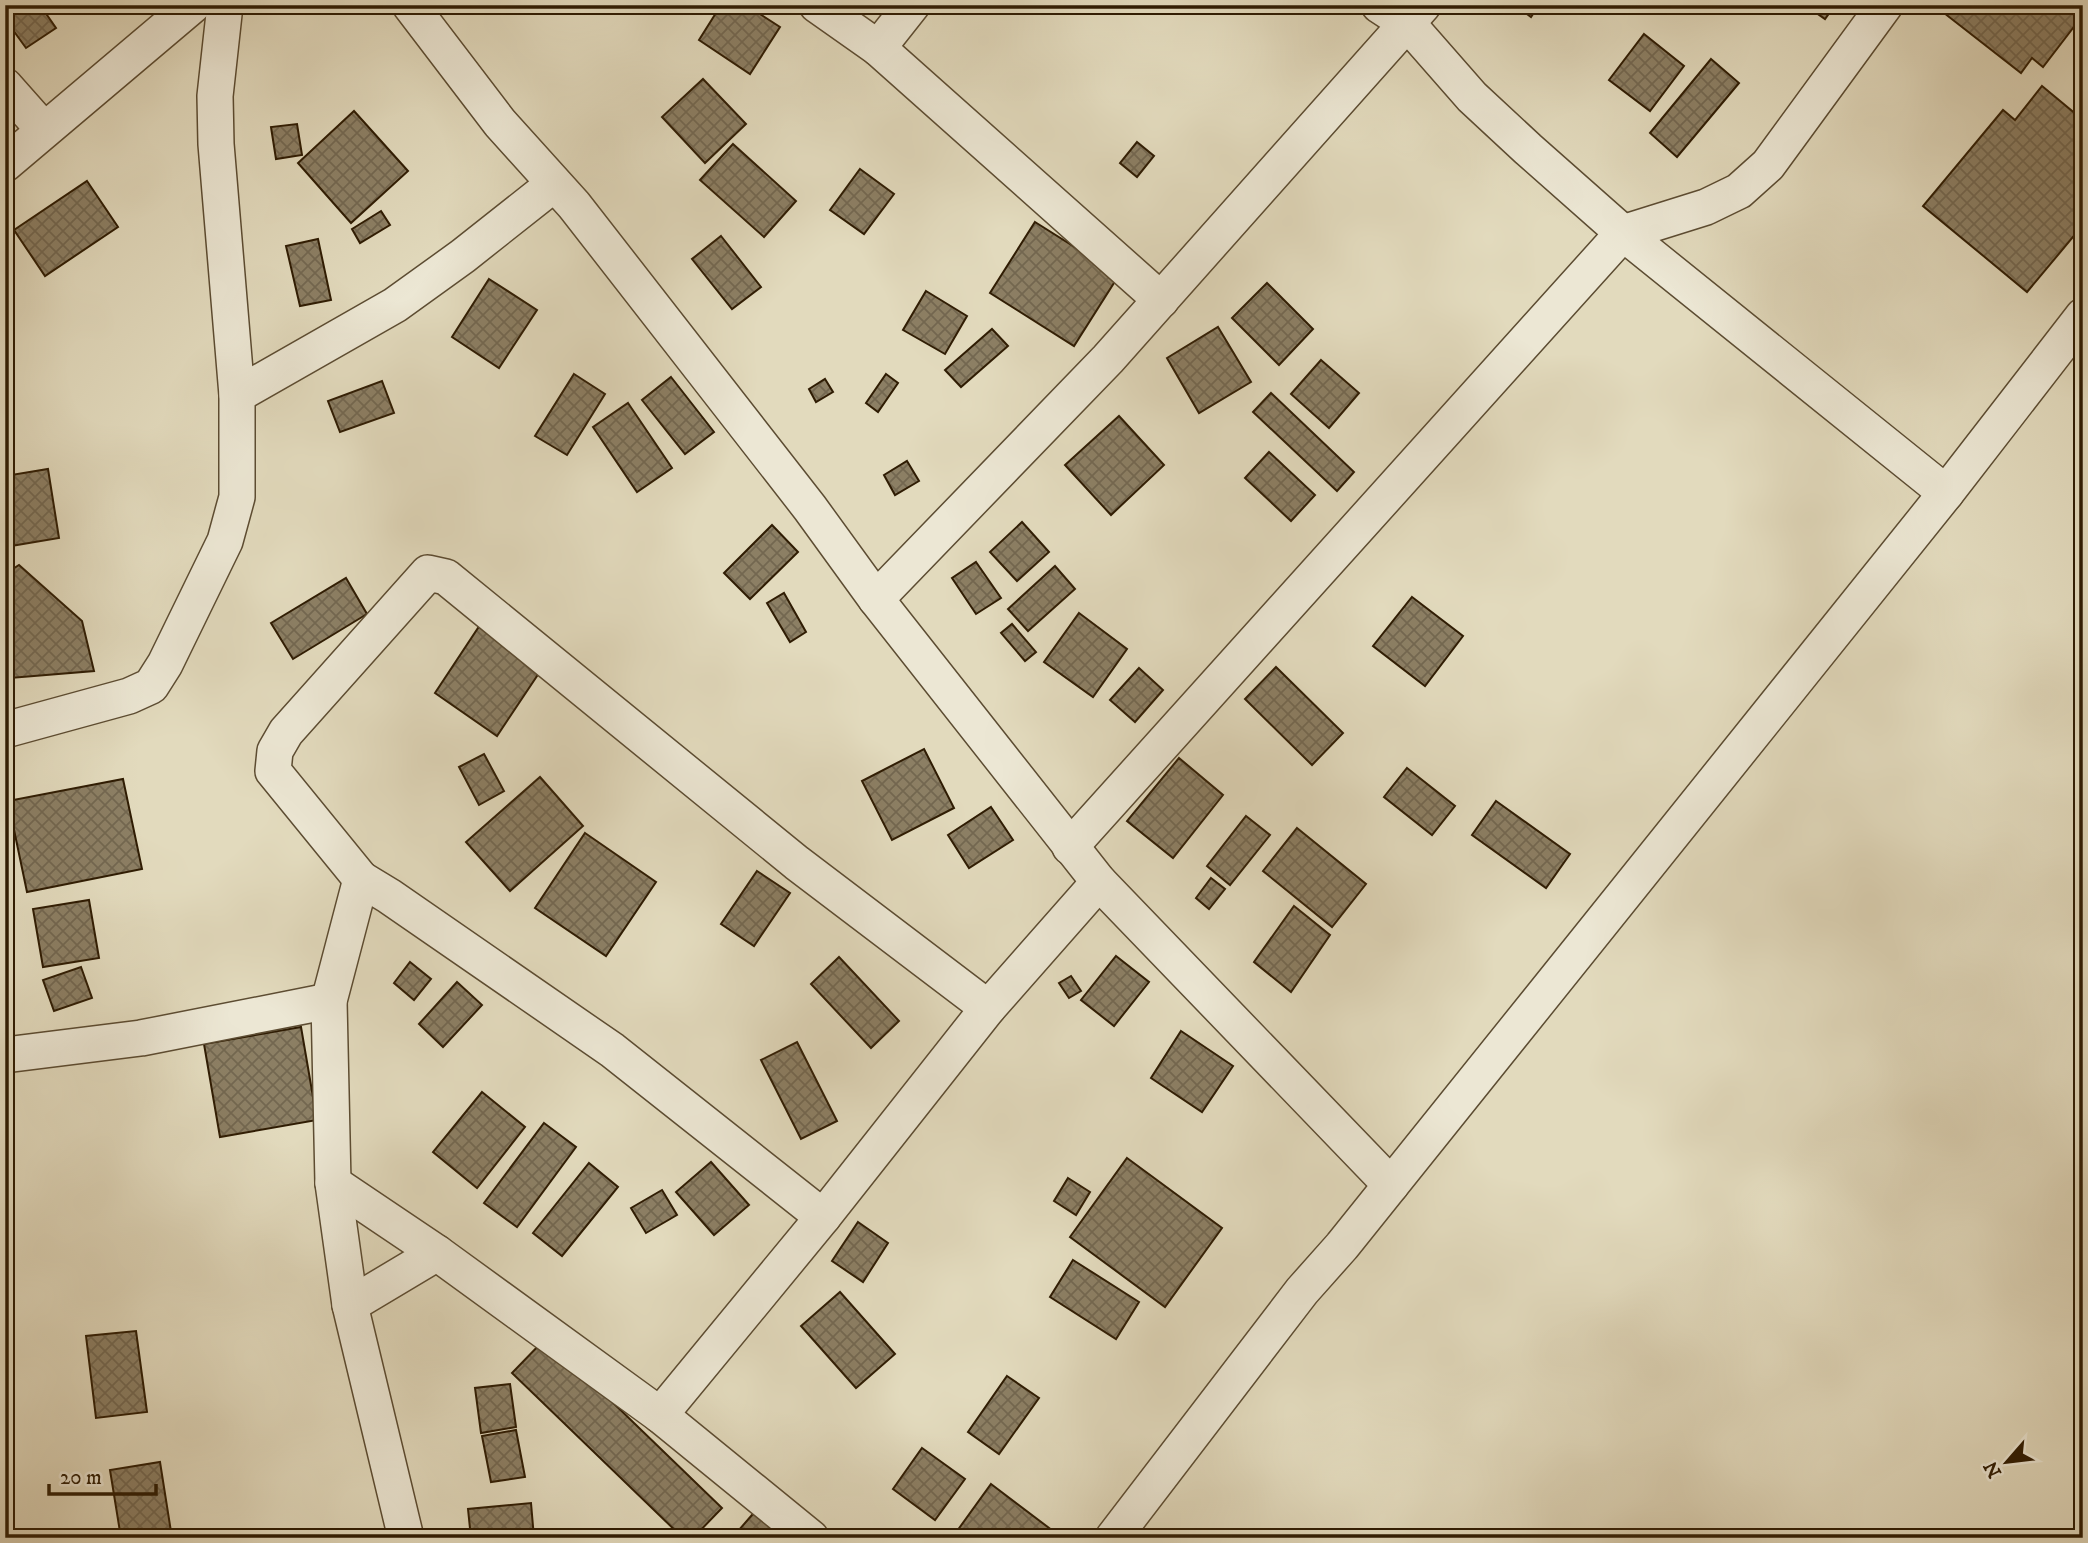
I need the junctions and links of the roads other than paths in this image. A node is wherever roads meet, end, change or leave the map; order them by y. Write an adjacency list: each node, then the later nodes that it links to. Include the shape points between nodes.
1 (193, 5): 11 (street)
2 (225, 5): 17 (street, via 215,96 216,144)
3 (410, 5): 13 (street, via 500,123)
4 (817, 5): 9 (street)
5 (912, 5): 9 (street)
6 (1379, 5): 8 (street)
7 (1885, 5): 14 (street, via 1768,165 1739,191 1706,207)
8 (1415, 15): 14 (street, via 1472,97); 15 (street)
9 (878, 48): 15 (street)
10 (5, 86): 11 (street)
11 (44, 130): 12 (street)
12 (5, 164)
13 (554, 184): 17 (street, via 396,305); 19 (street, via 810,508)
14 (1623, 233): 18 (street); 21 (street)
15 (1161, 300): 19 (street)
16 (2083, 316): 18 (street)
17 (237, 395): 20 (street, via 237,497 225,541 151,686)
18 (1946, 493): 28 (street)
19 (876, 599): 21 (street)
20 (5, 730)
21 (1070, 847): 23 (street)
22 (361, 879): 24 (street); 25 (street, via 273,771 275,751 286,732 428,573 446,578 797,863); 29 (street, via 612,1050)
23 (1099, 882): 25 (street); 28 (street)
24 (329, 1001): 26 (street, via 141,1038); 27 (street)
25 (988, 1008): 29 (street)
26 (5, 1055)
27 (333, 1183): 30 (street); 31 (street)
28 (1391, 1185): 35 (street, via 1302,1291)
29 (823, 1217): 32 (street)
30 (437, 1253): 31 (street); 32 (street)
31 (350, 1305): 33 (street)
32 (660, 1415): 34 (street)
33 (406, 1538)
34 (811, 1538)
35 (1113, 1538)

